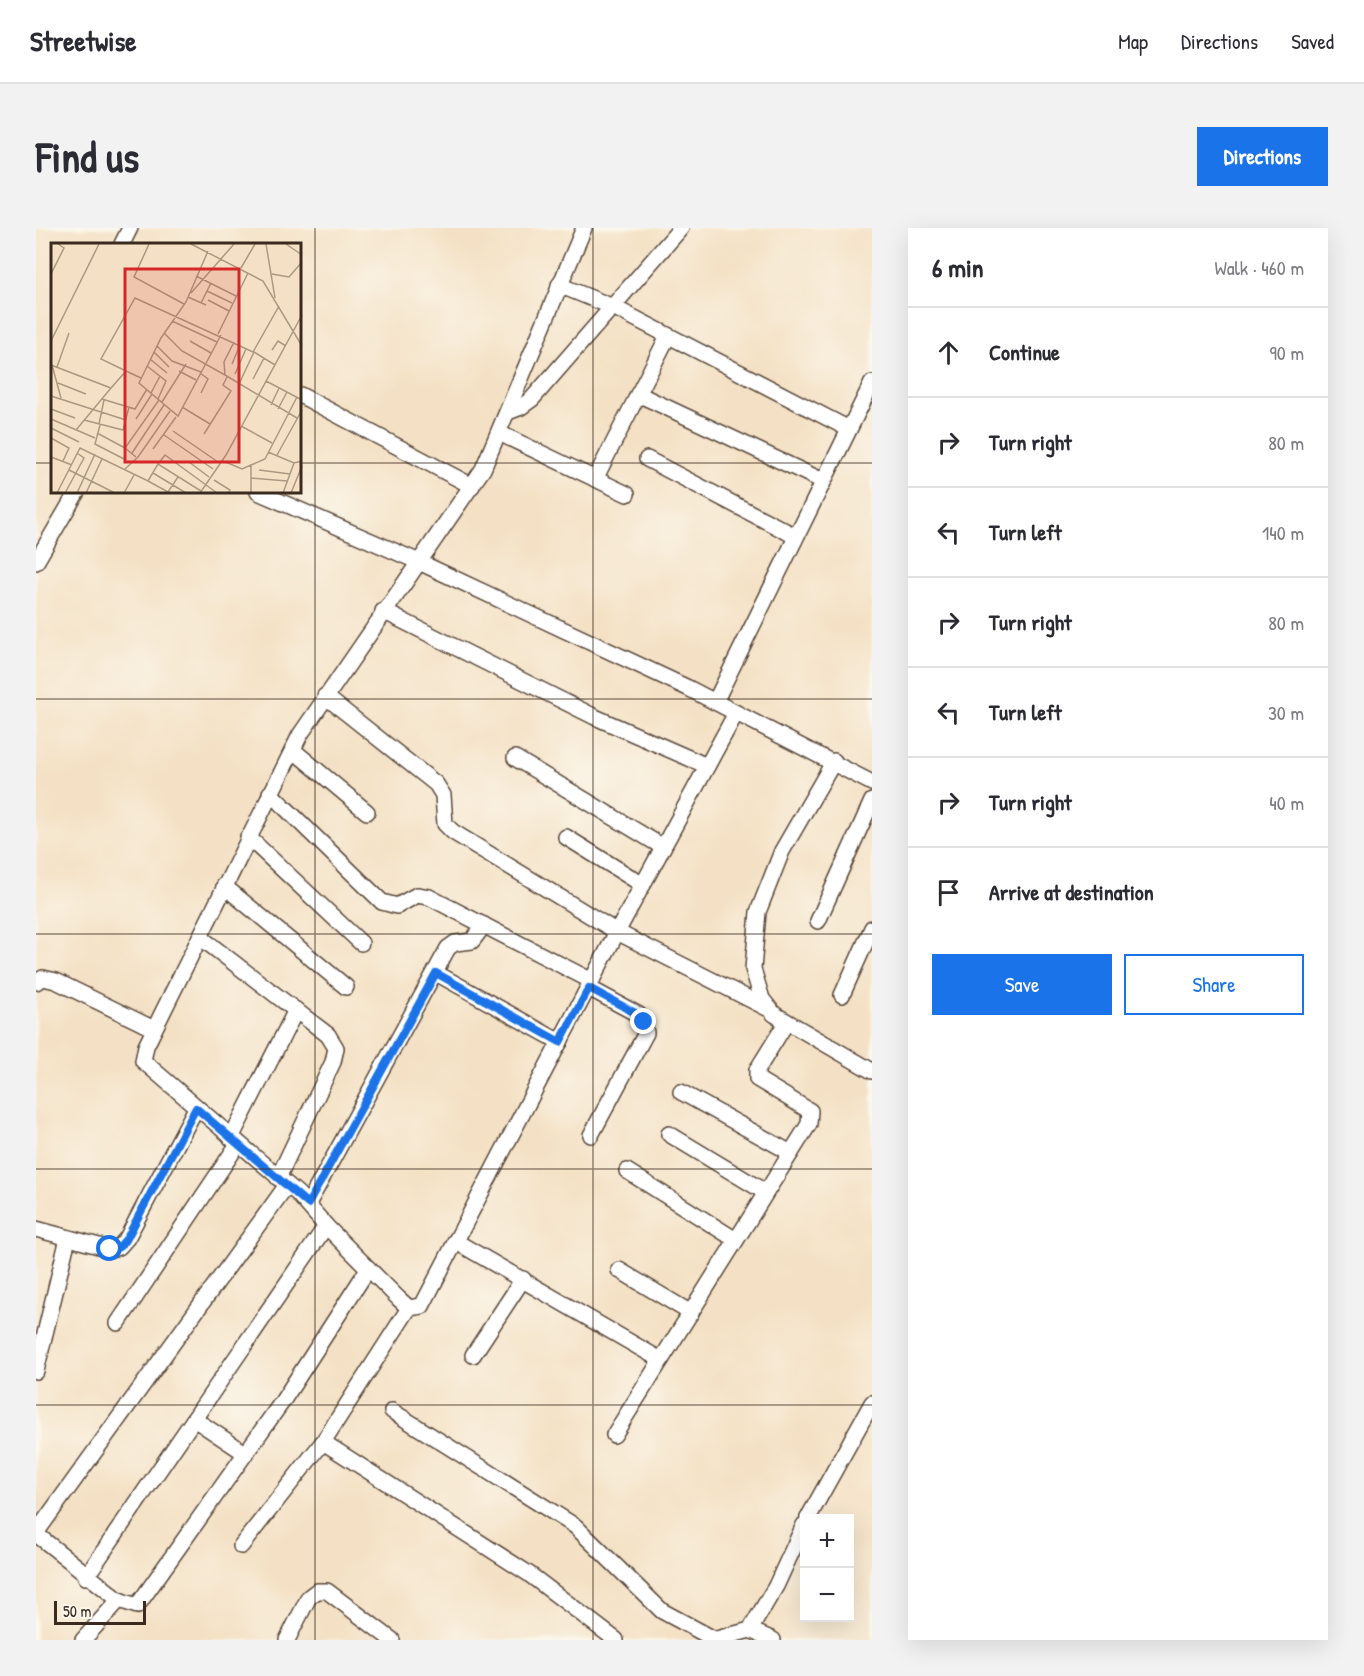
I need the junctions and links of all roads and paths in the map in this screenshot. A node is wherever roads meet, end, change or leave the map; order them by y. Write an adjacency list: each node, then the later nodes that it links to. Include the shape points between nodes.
1 (130, 228): 4 (street)
2 (584, 228): 5 (street)
3 (681, 228): 6 (street)
4 (122, 243)
5 (559, 285): 6 (street); 11 (street)
6 (613, 307): 7 (street); 11 (street, via 526,404)
7 (668, 336): 9 (street); 12 (street)
8 (872, 383): 12 (street)
9 (638, 394): 15 (street); 16 (street)
10 (302, 396): 17 (street)
11 (508, 412): 13 (street)
12 (849, 429): 16 (street)
13 (499, 433): 15 (street); 17 (street)
14 (647, 459): 21 (street)
15 (595, 479): 20 (street)
16 (823, 481): 21 (street)
17 (472, 486): 22 (street)
18 (76, 494): 23 (street)
19 (263, 494): 22 (street)
20 (627, 494)
21 (795, 536): 26 (street)
22 (417, 561): 24 (street); 26 (street)
23 (36, 562)
24 (383, 611): 25 (street); 31 (street, via 595,717)
25 (325, 696): 28 (street); 44 (street, via 436,784 443,795 447,828)
26 (715, 702): 27 (street)
27 (736, 713): 30 (street); 31 (street)
28 (292, 750): 33 (street); 35 (street)
29 (515, 758): 38 (street)
30 (834, 761): 32 (street); 52 (street, via 787,839 758,912 753,969)
31 (707, 766): 38 (street)
32 (872, 783)
33 (270, 793): 36 (street); 42 (street, via 382,902 397,906 424,895)
34 (872, 801): 41 (street)
35 (367, 812)
36 (248, 837): 39 (street); 46 (street)
37 (566, 837): 40 (street)
38 (663, 847): 40 (street)
39 (224, 885): 45 (street); 50 (street)
40 (643, 885): 44 (street)
41 (818, 921)
42 (484, 925): 47 (street, via 472,941 451,945); 49 (street)
43 (872, 928): 51 (street)
44 (617, 932): 49 (street); 52 (street)
45 (201, 937): 53 (street); 55 (street)
46 (361, 943)
47 (436, 973): 56 (street); 67 (street)
48 (38, 978): 55 (street, via 56,981)
49 (590, 985): 56 (street); 61 (street, via 639,1015 646,1034)
50 (346, 987)
51 (842, 995)
52 (767, 1008): 54 (street)
53 (296, 1010): 62 (street); 65 (street, via 328,1035 336,1048)
54 (786, 1023): 57 (street); 63 (street, via 756,1074 760,1082 812,1115)
55 (154, 1029): 59 (street, via 143,1061)
56 (560, 1042): 72 (street)
57 (871, 1068)
58 (681, 1092): 63 (street)
59 (196, 1108): 62 (street); 70 (street, via 123,1244 110,1249)
60 (669, 1134): 66 (street)
61 (591, 1135)
62 (234, 1141): 65 (street); 78 (street)
63 (791, 1153): 66 (street)
64 (627, 1171): 71 (street)
65 (283, 1181): 67 (street); 90 (street)
66 (765, 1192): 71 (street)
67 (308, 1204): 68 (street)
68 (326, 1226): 73 (street); 85 (street)
69 (36, 1229): 70 (street)
70 (68, 1238): 79 (street)
71 (736, 1240): 77 (street)
72 (455, 1241): 75 (street); 76 (street, via 426,1301 422,1306)
73 (368, 1269): 76 (street); 88 (street)
74 (619, 1270): 77 (street)
75 (523, 1279): 80 (street); 81 (street)
76 (409, 1308): 87 (street)
77 (691, 1313): 81 (street)
78 (118, 1323)
79 (40, 1331): 82 (street)
80 (473, 1355)
81 (661, 1360): 86 (street)
82 (36, 1371)
83 (872, 1403): 89 (street)
84 (392, 1411): 96 (street, via 575,1526 662,1611)
85 (194, 1419): 88 (street); 93 (street)
86 (614, 1435)
87 (323, 1442): 92 (street); 100 (street, via 529,1574)
88 (245, 1453): 94 (street, via 137,1606)
89 (810, 1514)
90 (36, 1534): 93 (street)
91 (800, 1534): 95 (street)
92 (241, 1546)
93 (86, 1577): 94 (street)
94 (118, 1600): 97 (street)
95 (750, 1630): 96 (street); 101 (street)
96 (714, 1639)
97 (83, 1640)
98 (287, 1640): 99 (street, via 309,1597 317,1591 327,1591)
99 (392, 1640)
100 (616, 1640)
101 (772, 1640)

